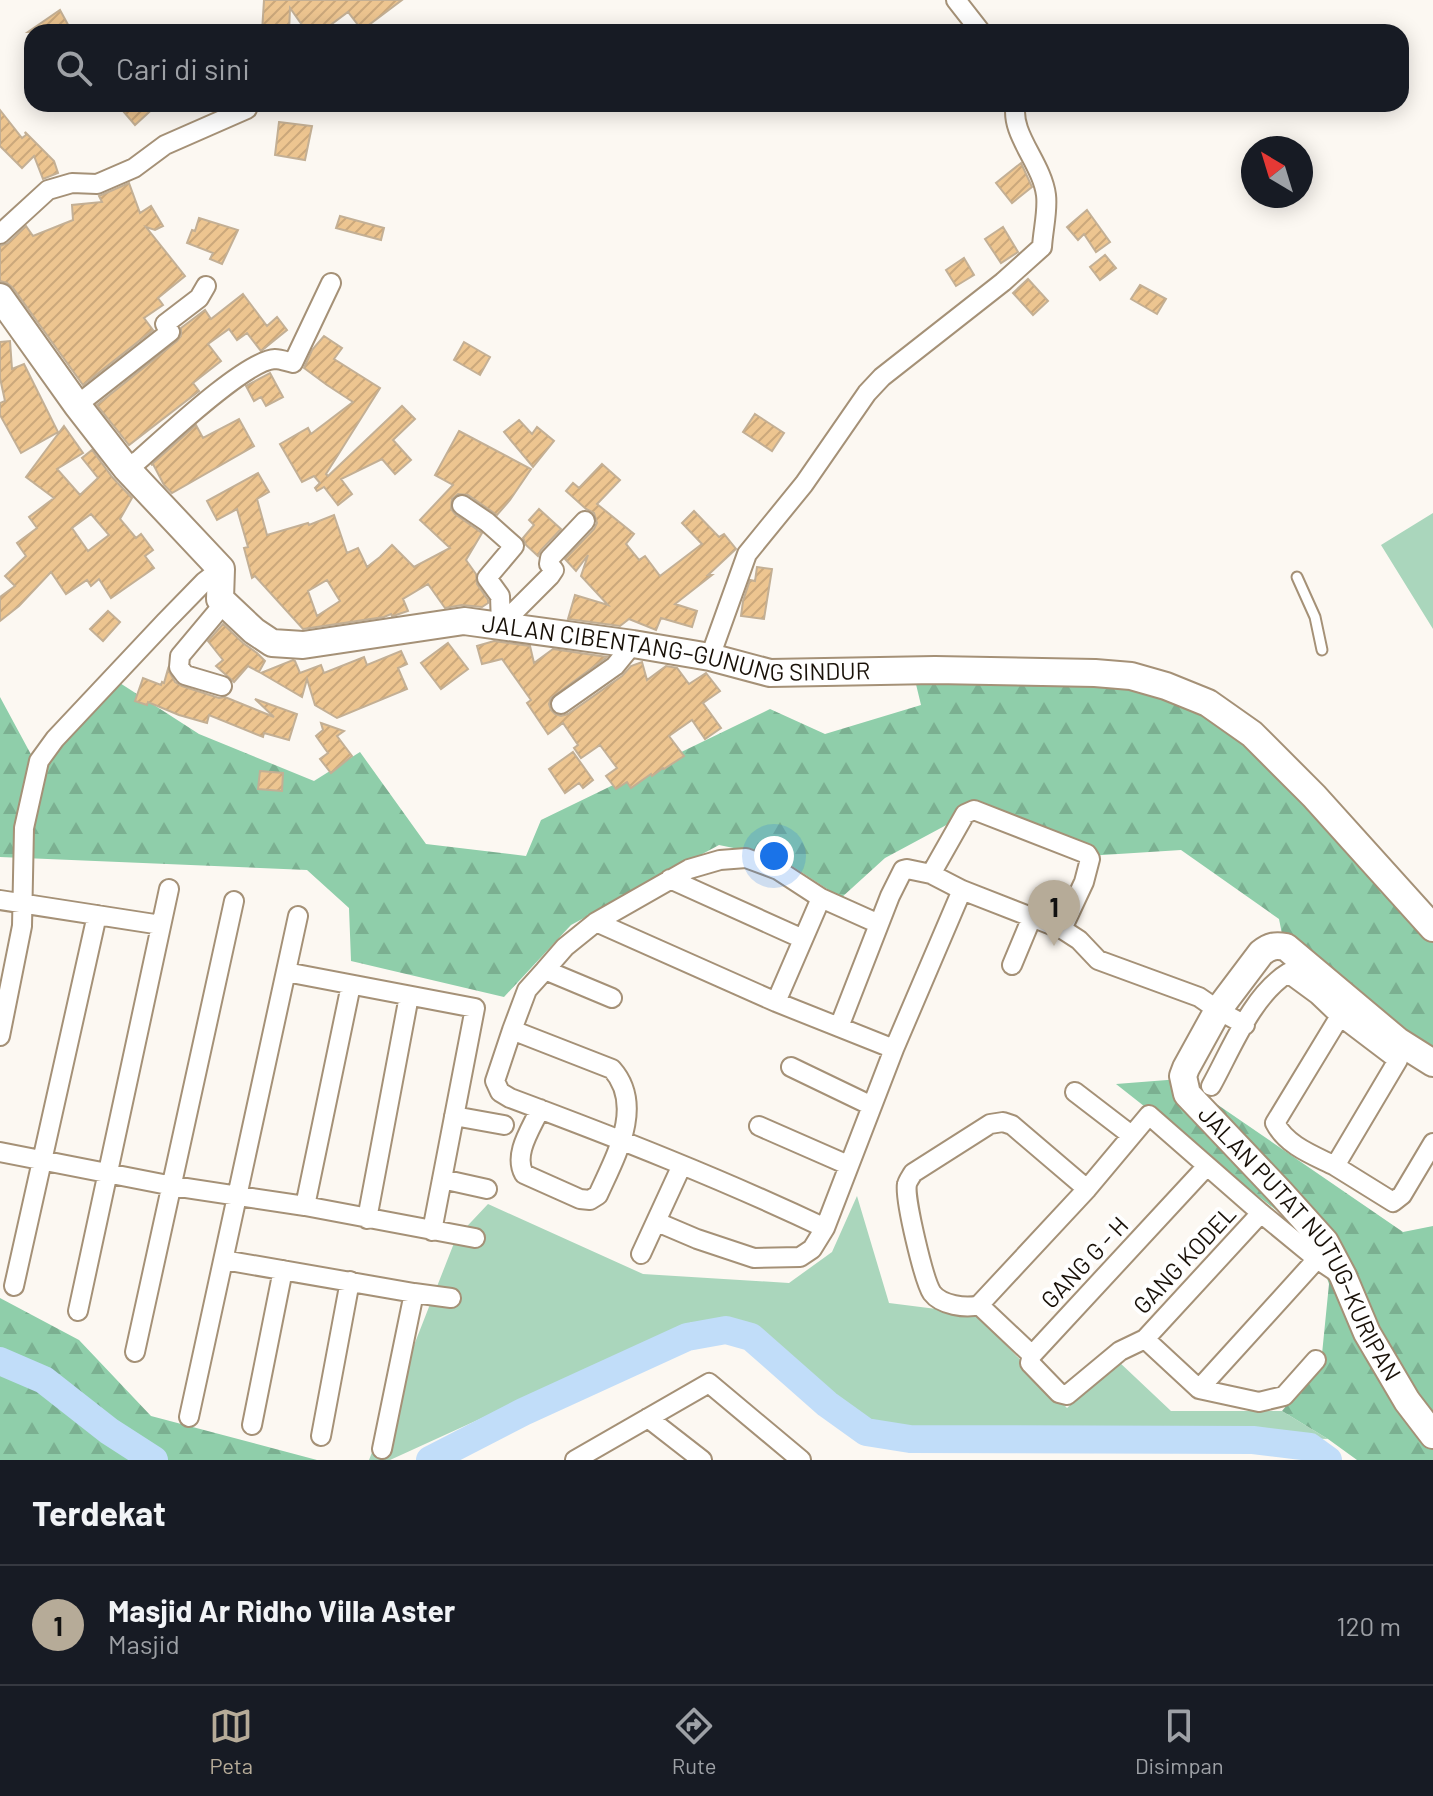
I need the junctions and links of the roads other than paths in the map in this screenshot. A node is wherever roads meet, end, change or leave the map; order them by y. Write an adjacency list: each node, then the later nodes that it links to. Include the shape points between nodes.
1 (956, 0): 2 (street)
2 (975, 24)
3 (240, 112): 5 (street, via 165,145 110,179 48,190)
4 (1015, 112): 19 (street, via 1018,131 1036,162 1046,195 1042,247 867,393 747,554)
5 (0, 234)
6 (331, 283): 10 (street, via 293,363 258,363)
7 (206, 286): 9 (street, via 199,298 165,324 170,332)
8 (0, 297): 9 (street)
9 (77, 405): 10 (street)
10 (126, 468): 13 (street)
11 (462, 505): 16 (street, via 514,546 487,578 500,596)
12 (585, 521): 16 (street, via 550,558 550,576)
13 (221, 569): 15 (street); 29 (street, via 165,622 39,761 24,828)
14 (1297, 577): 18 (lane, via 1315,617)
15 (220, 599): 16 (street, JALAN CIBENTANG–GUNUNG SINDUR, via 272,643 303,645 464,621); 20 (street, via 221,607 180,656 179,667 185,675)
16 (501, 625): 17 (street, JALAN CIBENTANG–GUNUNG SINDUR)
17 (633, 644): 19 (street, JALAN CIBENTANG–GUNUNG SINDUR); 21 (street, via 615,666)
18 (1322, 650)
19 (710, 657): 36 (street, JALAN CIBENTANG–GUNUNG SINDUR, via 770,673 1095,673 1166,686 1208,703 1252,734)
20 (222, 686)
21 (561, 704)
22 (931, 874): 25 (street); 34 (street, via 903,870); 37 (street, via 965,814 974,810 1087,854 1084,882)
23 (670, 879): 26 (street, via 720,860 746,858 778,870); 33 (street); 38 (street)
24 (169, 889): 35 (street)
25 (962, 890): 32 (street); 52 (street)
26 (821, 898): 34 (street); 38 (street)
27 (0, 900): 29 (street)
28 (234, 901): 73 (street)
29 (23, 902): 30 (street); 51 (street)
30 (97, 915): 35 (street); 66 (street)
31 (298, 916): 41 (street)
32 (1032, 917): 37 (street); 39 (street)
33 (596, 922): 40 (street); 45 (street)
34 (879, 924): 49 (street)
35 (161, 925): 71 (street)
36 (1433, 928)
37 (1062, 929): 46 (street, via 1098,960 1199,997)
38 (803, 939): 45 (street)
39 (1012, 965)
40 (545, 970): 44 (street); 50 (street, via 527,990)
41 (286, 972): 42 (street); 76 (street)
42 (351, 985): 43 (street); 77 (street)
43 (409, 996): 59 (street, via 475,1008); 79 (street)
44 (612, 998)
45 (776, 1002): 49 (street)
46 (1218, 1010): 48 (street); 53 (street, JALAN PUTAT NUTUG–KURIPAN, via 1261,953 1276,945 1286,947 1398,1041); 88 (street, JALAN PUTAT NUTUG–KURIPAN, via 1183,1076 1187,1094 1325,1242)
47 (1340, 1016): 48 (street, via 1288,973 1274,981); 70 (street, via 1398,1060); 70 (street, via 1275,1123 1295,1145)
48 (1245, 1025): 55 (street)
49 (839, 1027): 52 (street)
50 (512, 1030): 58 (street, via 495,1081 500,1092); 63 (street, via 612,1069 623,1082 627,1120)
51 (0, 1036)
52 (894, 1049): 57 (street)
53 (1433, 1063)
54 (791, 1067): 57 (street)
55 (1211, 1086)
56 (1075, 1092): 62 (street)
57 (872, 1106): 68 (street)
58 (540, 1109): 63 (street); 63 (street, via 519,1165 524,1174 580,1199 598,1195)
59 (454, 1116): 60 (street); 72 (street)
60 (504, 1125)
61 (759, 1126): 68 (street)
62 (1131, 1135): 69 (street, via 1149,1115); 75 (street)
63 (622, 1141): 67 (street)
64 (1433, 1143): 70 (street, via 1393,1202)
65 (0, 1152): 66 (street)
66 (43, 1160): 71 (street); 90 (street)
67 (682, 1165): 80 (street); 81 (street)
68 (848, 1165): 81 (street)
69 (1207, 1166): 78 (street); 97 (street, GANG G - H)
70 (1335, 1166)
71 (108, 1172): 73 (street); 94 (street)
72 (442, 1179): 74 (street); 82 (street)
73 (173, 1186): 76 (street); 96 (street)
74 (487, 1189)
75 (1087, 1189): 93 (street); 93 (street, via 1003,1122 990,1124 913,1173 907,1183 910,1209 932,1292 968,1308)
76 (237, 1197): 77 (street); 86 (street)
77 (305, 1206): 79 (street)
78 (1261, 1213): 85 (street); 95 (street, GANG KODEL)
79 (367, 1219): 82 (street)
80 (657, 1222): 81 (street, via 754,1258 800,1257); 84 (street)
81 (825, 1228)
82 (432, 1231): 83 (street)
83 (475, 1238)
84 (641, 1254)
85 (1317, 1259): 88 (street); 99 (street)
86 (224, 1260): 87 (street); 100 (street)
87 (283, 1270): 89 (street); 102 (street)
88 (1343, 1276): 103 (street, JALAN PUTAT NUTUG–KURIPAN, via 1367,1333)
89 (350, 1281): 91 (street); 104 (street)
90 (14, 1286)
91 (414, 1293): 92 (street); 105 (street)
92 (451, 1298)
93 (979, 1305): 97 (street)
94 (78, 1311)
95 (1145, 1339): 97 (street, GANG KODEL, via 1120,1351 1067,1395 1030,1363); 99 (street)
96 (135, 1352)
97 (1032, 1355)
98 (1316, 1360): 99 (street, via 1284,1396 1259,1402)
99 (1199, 1389)
100 (189, 1417)
101 (648, 1418): 106 (street); 107 (street); 108 (street, via 709,1383)
102 (252, 1425)
103 (1433, 1435)
104 (321, 1436)
105 (382, 1449)
106 (588, 1457)
107 (702, 1460)
108 (801, 1460)

